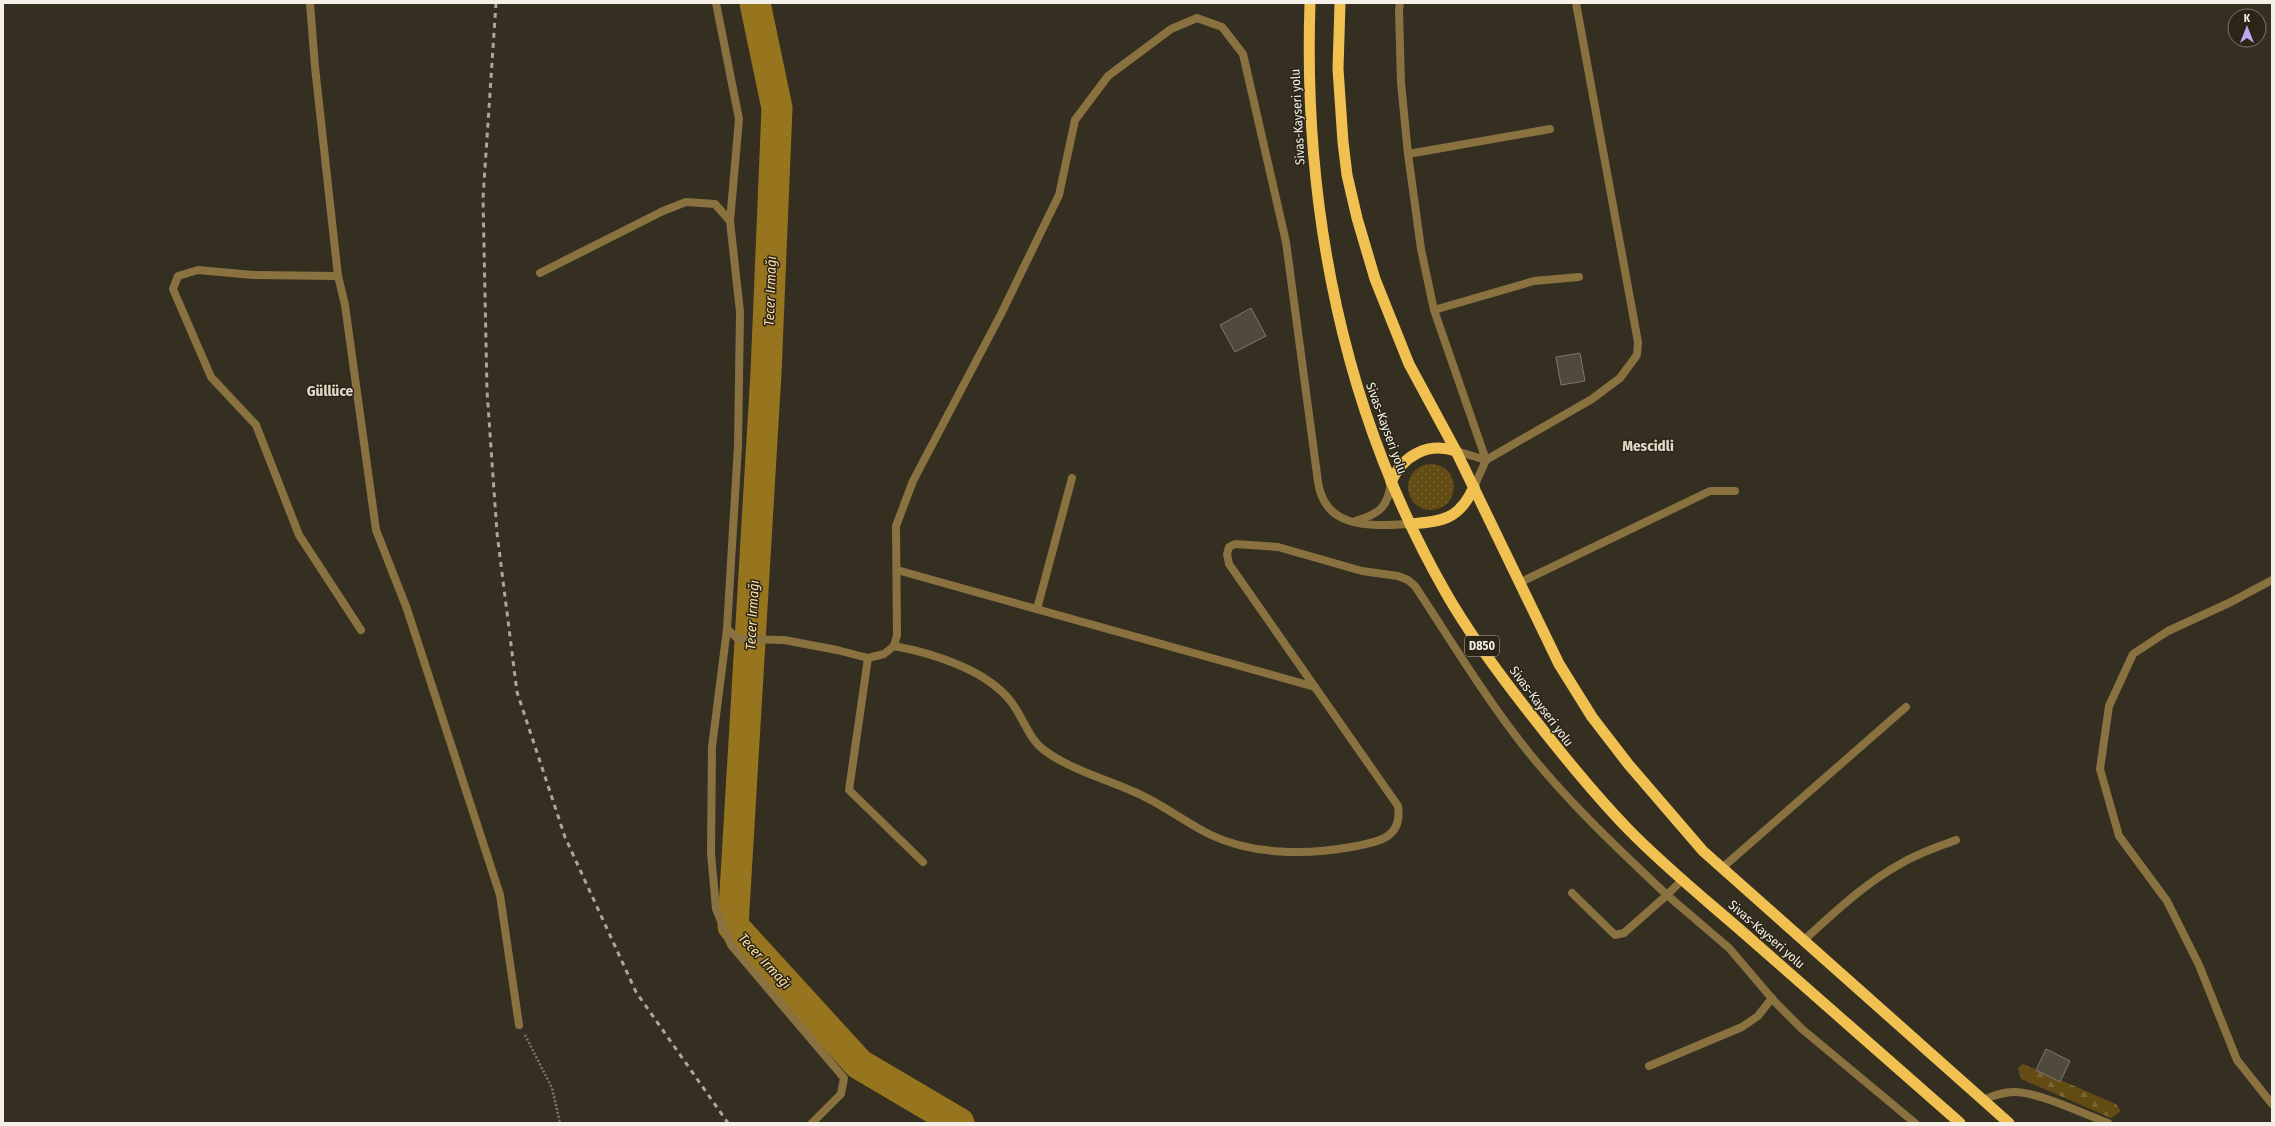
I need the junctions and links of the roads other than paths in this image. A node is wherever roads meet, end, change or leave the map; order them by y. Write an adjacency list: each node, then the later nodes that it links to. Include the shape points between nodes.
1 (310, 3): 11 (street)
2 (716, 3): 9 (street, via 739,119)
3 (1310, 3): 17 (highway, Sivas-Kayseri yolu / D850, via 1310,124 1321,233 1337,310 1357,386)
4 (1340, 3): 14 (highway, Sivas-Kayseri yolu, via 1340,109 1347,175 1357,218 1375,279 1409,364)
5 (1400, 3): 8 (street, via 1401,83)
6 (1576, 3): 15 (street, via 1638,342 1637,355 1620,378 1592,399)
7 (1550, 129): 8 (street)
8 (1408, 154): 13 (street)
9 (730, 221): 10 (street, via 715,204 686,202); 26 (street, via 740,312 738,446)
10 (540, 273)
11 (338, 276): 27 (street, via 253,275 198,270 178,276 173,290 211,377 256,425 299,535); 40 (street, via 345,305 376,530 407,609 500,895)
12 (1579, 277): 13 (street, via 1534,281)
13 (1434, 310): 15 (street)
14 (1456, 451): 15 (street); 17 (highway, via 1439,448 1412,455 1401,464); 18 (highway, Sivas-Kayseri yolu)
15 (1486, 460): 18 (street)
16 (1072, 478): 25 (street)
17 (1391, 482): 20 (street, via 1388,499 1381,510); 21 (highway, Sivas-Kayseri yolu / D850)
18 (1474, 487): 21 (highway, via 1464,505 1453,516); 24 (highway, Sivas-Kayseri yolu)
19 (1735, 491): 24 (street, via 1710,491)
20 (1354, 521): 21 (street, via 1379,525); 22 (street, via 1342,518 1328,509 1320,494 1286,242 1243,54 1222,27 1197,18 1171,29 1108,76 1075,120 1059,195 1001,314 913,481 896,526)
21 (1410, 524): 35 (highway, Sivas-Kayseri yolu / D850, via 1447,594 1512,691 1569,765 1630,831)
22 (897, 570): 25 (street); 28 (street, via 897,635)
23 (2272, 580): 43 (street, via 2168,631 2132,654 2108,706 2100,769 2119,836 2167,901 2199,964 2237,1060)
24 (1521, 582): 34 (highway, Sivas-Kayseri yolu, via 1559,664 1592,717 1629,766 1703,851)
25 (1037, 609): 30 (street)
26 (727, 629): 29 (street, via 738,639 784,640); 44 (street, via 712,747 711,853 716,909 731,945 844,1078 841,1094)
27 (361, 630)
28 (894, 646): 29 (street, via 884,654); 30 (street, via 932,654 987,681 1012,703 1031,736 1044,750 1098,778 1154,801 1212,835 1268,850 1298,852 1341,849 1384,840 1398,823 1398,806)
29 (868, 658): 33 (street, via 849,790)
30 (1315, 686): 37 (street, via 1229,564 1229,547 1235,544 1278,547 1362,571 1398,576 1408,580 1522,744 1605,836)
31 (1906, 706): 34 (street)
32 (1956, 840): 38 (street, via 1903,862 1876,879 1846,901)
33 (924, 862)
34 (1722, 868): 38 (highway, Sivas-Kayseri yolu)
35 (1683, 879): 37 (street); 46 (highway, Sivas-Kayseri yolu / D850)
36 (1572, 893): 37 (street, via 1615,935 1624,934)
37 (1667, 895): 39 (street, via 1729,948)
38 (1804, 940): 42 (highway, Sivas-Kayseri yolu)
39 (1772, 998): 41 (street, via 1758,1016 1742,1027); 45 (street, via 1802,1029)
40 (519, 1025)
41 (1649, 1066)
42 (1985, 1099): 47 (highway, Sivas-Kayseri yolu); 48 (street, via 1999,1093 2033,1095)
43 (2272, 1104)
44 (812, 1123)
45 (1915, 1123)
46 (1960, 1123)
47 (2009, 1123)
48 (2108, 1123)

